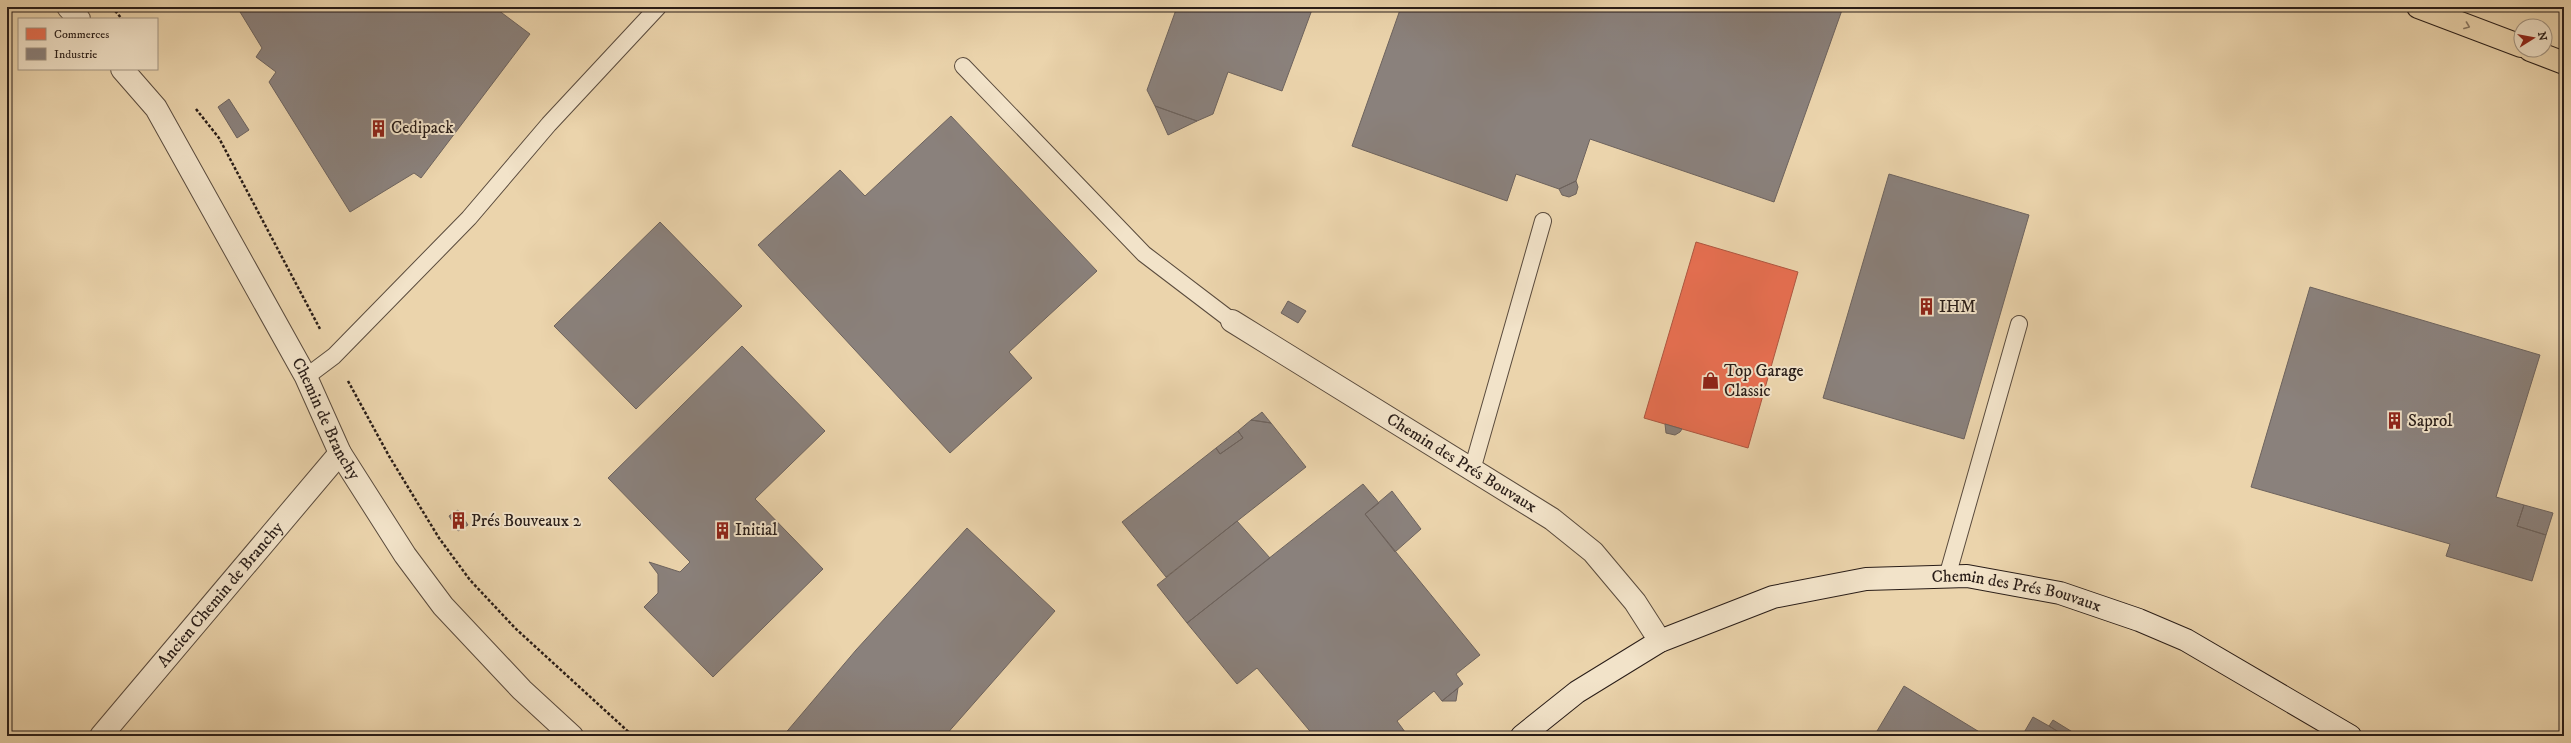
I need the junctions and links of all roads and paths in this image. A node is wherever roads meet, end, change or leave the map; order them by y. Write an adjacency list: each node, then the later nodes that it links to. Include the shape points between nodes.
1 (68, 7): 5 (street)
2 (112, 7): 6 (path)
3 (658, 7): 16 (lane, via 549,124 469,218)
4 (2418, 7): 7 (highway, one-way to 7)
5 (78, 18)
6 (121, 18)
7 (2513, 43)
8 (2551, 58): 9 (highway)
9 (2564, 63)
10 (963, 66): 14 (lane, via 1144,254)
11 (123, 70): 17 (street, Chemin de Branchy, via 156,108)
12 (190, 103): 16 (path, via 219,138)
13 (1543, 221): 19 (lane)
14 (1232, 321): 19 (street, Chemin des Prés Bouvaux)
15 (2019, 324): 20 (lane)
16 (334, 356): 17 (lane); 24 (path, via 389,456 439,538 470,580 516,628)
17 (306, 377): 18 (street, Chemin de Branchy)
18 (340, 453): 22 (street, Ancien Chemin de Branchy); 23 (street, Chemin de Branchy, via 405,555 443,606 522,690)
19 (1472, 470): 21 (street, Chemin des Prés Bouvaux, via 1552,519 1593,552 1635,602)
20 (1947, 577): 21 (street, Chemin des Prés Bouvaux, via 1866,579 1773,597); 26 (street, Chemin des Prés Bouvaux, via 1967,576 2060,593 2139,620 2186,640)
21 (1660, 641): 25 (street, Chemin des Prés Bouvaux, via 1577,692)
22 (101, 736)
23 (572, 736)
24 (633, 736)
25 (1522, 736)
26 (2350, 736)

